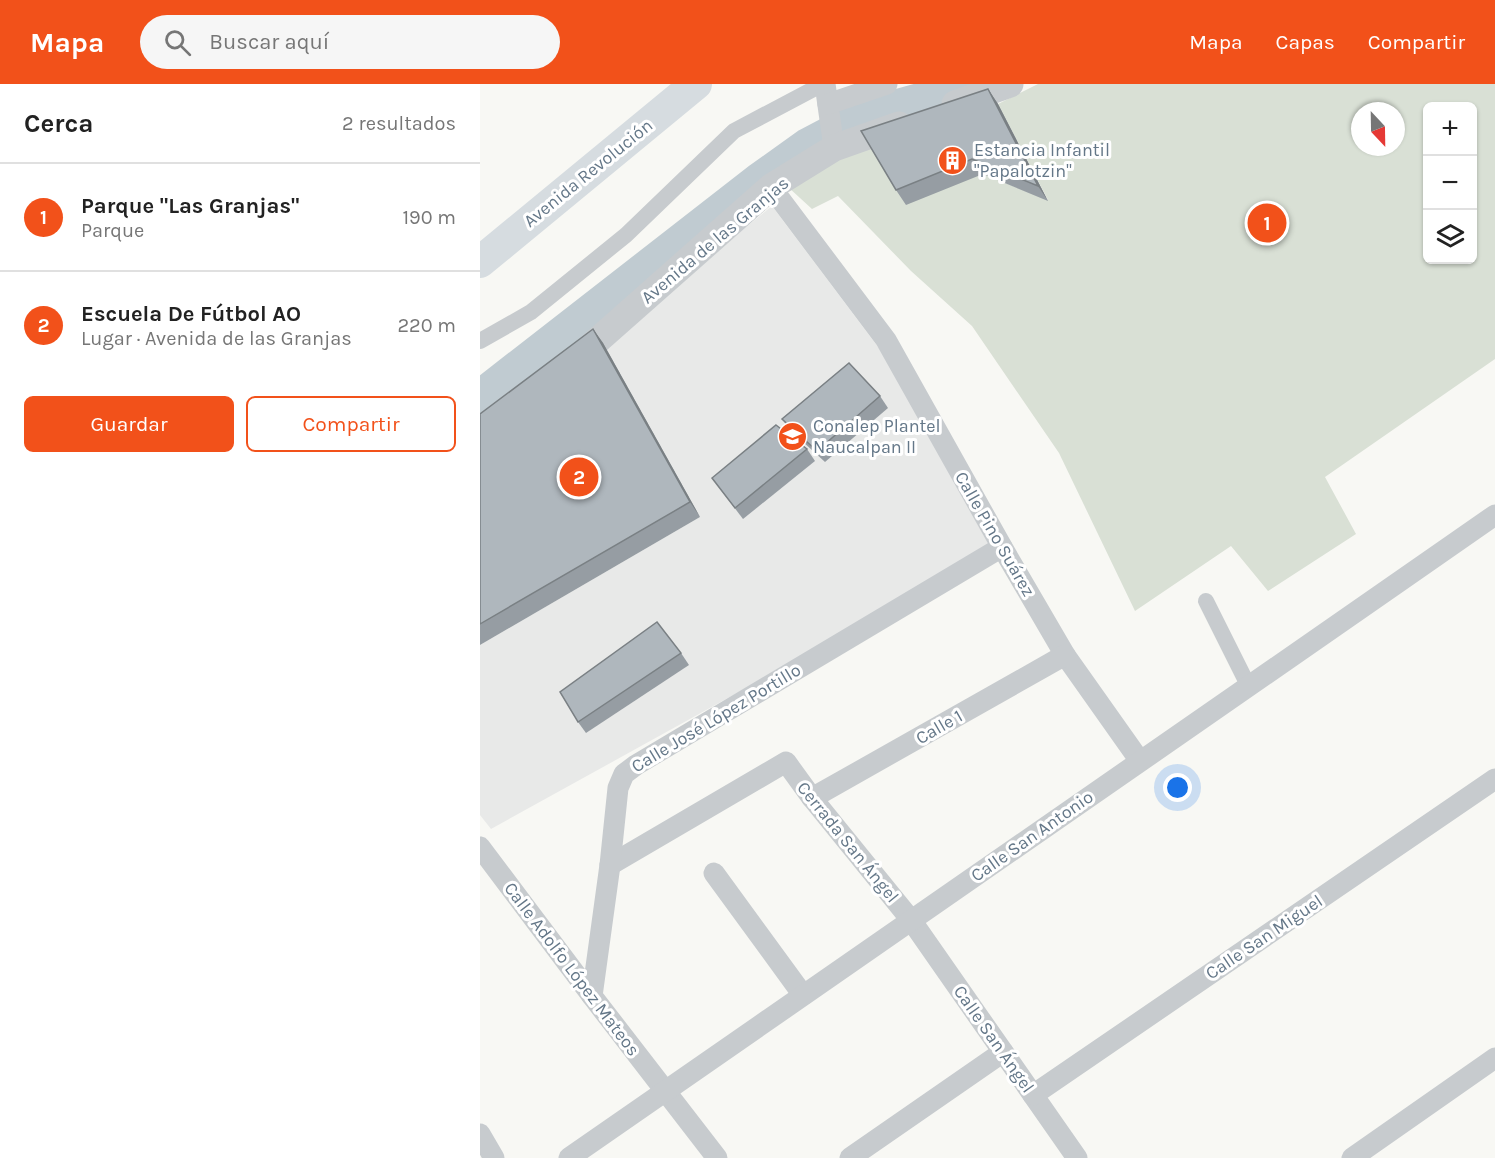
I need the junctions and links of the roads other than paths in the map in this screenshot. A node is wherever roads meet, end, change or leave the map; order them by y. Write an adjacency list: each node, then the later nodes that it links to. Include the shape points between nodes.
1 (696, 84): 6 (main road, Avenida Revolución)
2 (887, 84): 4 (street, Avenida de las Granjas)
3 (1010, 84): 4 (street, Avenida de las Granjas, via 926,115)
4 (829, 114): 5 (street, Avenida de las Granjas); 7 (street, via 734,131 626,235 531,312)
5 (771, 187): 8 (street, Avenida de las Granjas); 10 (street, Calle Pino Suárez, via 886,340)
6 (480, 262)
7 (480, 341)
8 (549, 382)
9 (1495, 515): 13 (street, Calle San Antonio)
10 (1002, 547): 12 (street, Calle Pino Suárez); 18 (street, Calle José López Portillo, via 624,774 618,788)
11 (1206, 601): 13 (street)
12 (1065, 655): 14 (street, Calle Pino Suárez); 16 (street, Calle 1)
13 (1249, 687): 14 (street, Calle San Antonio)
14 (1140, 761): 20 (street, Calle San Antonio)
15 (1492, 787): 26 (street, Calle San Miguel)
16 (812, 798): 18 (street, Cerrada San Ángel, via 786,762); 20 (street, Cerrada San Ángel)
17 (480, 847): 22 (street, Calle Adolfo López Mateos)
18 (610, 865): 22 (street, Calle José López Portillo)
19 (714, 873): 21 (street)
20 (911, 920): 21 (street, Calle San Antonio); 23 (street, Calle San Ángel)
21 (802, 994): 25 (street, Calle San Antonio)
22 (592, 996): 25 (street, Calle Adolfo López Mateos)
23 (1003, 1052): 26 (street, Calle San Ángel); 31 (street)
24 (1495, 1058): 33 (street)
25 (665, 1090): 29 (street, Calle San Antonio); 30 (street, Calle Adolfo López Mateos)
26 (1033, 1095): 32 (street, Calle San Ángel)
27 (480, 1134): 28 (street)
28 (494, 1158)
29 (569, 1158)
30 (717, 1158)
31 (850, 1158)
32 (1077, 1158)
33 (1352, 1158)

